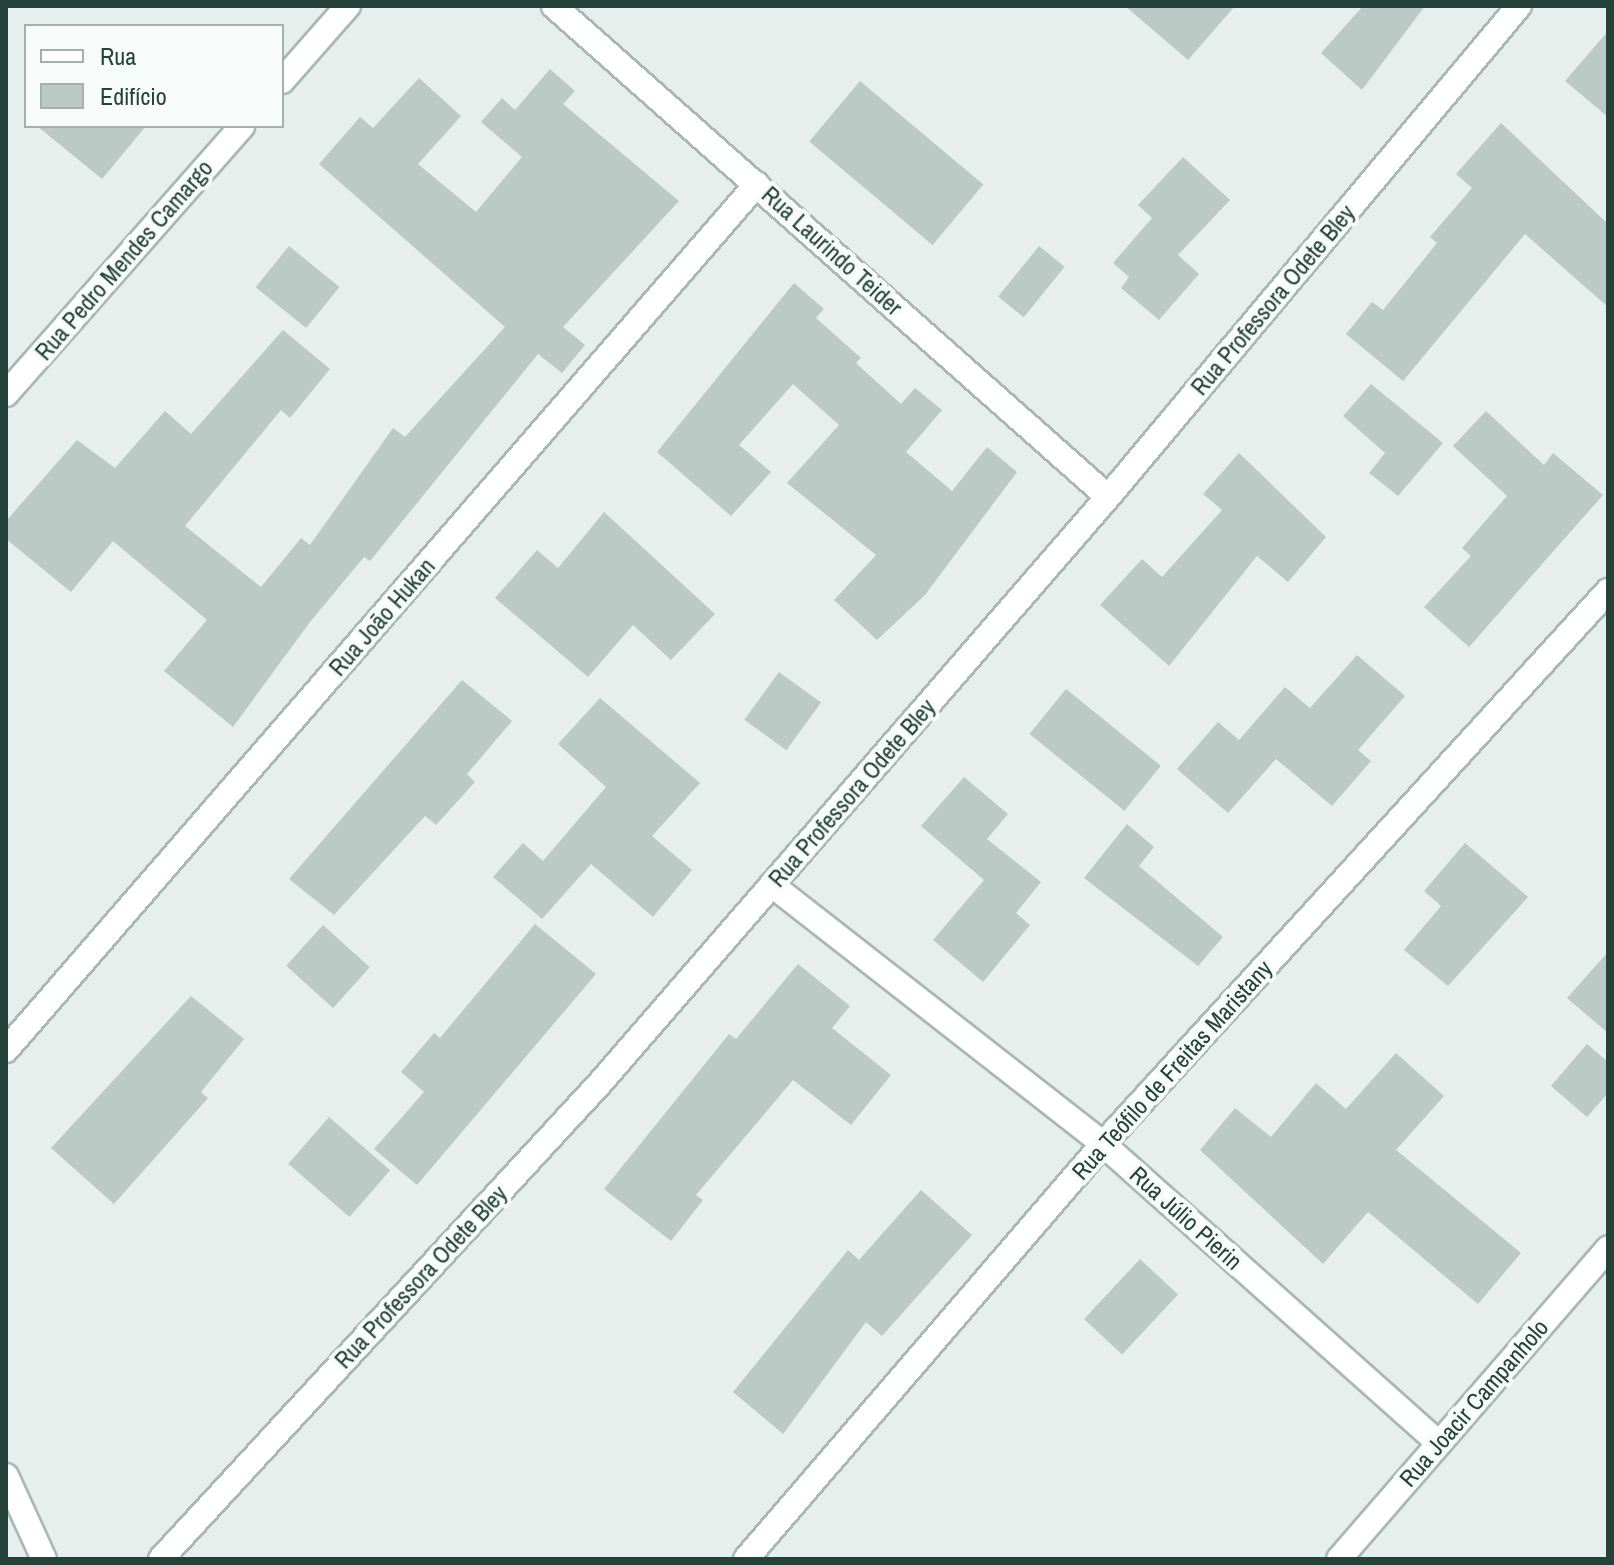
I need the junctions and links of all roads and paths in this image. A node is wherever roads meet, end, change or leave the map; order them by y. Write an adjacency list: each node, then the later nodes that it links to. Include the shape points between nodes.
1 (348, 6): 4 (street)
2 (554, 6): 6 (street, Rua Laurindo Teider)
3 (1519, 6): 8 (street, Rua Professora Odete Bley)
4 (284, 79)
5 (240, 128): 7 (street, Rua Pedro Mendes Camargo)
6 (757, 184): 8 (street, Rua Laurindo Teider); 11 (street, Rua João Hukan)
7 (6, 394)
8 (1108, 497): 10 (street, Rua Professora Odete Bley)
9 (1608, 591): 12 (street, Rua Teófilo de Freitas Maristany)
10 (772, 885): 12 (street, Rua Júlio Pierin); 17 (street, Rua Professora Odete Bley, via 601,1082)
11 (6, 1050)
12 (1103, 1144): 14 (street, Rua Júlio Pierin); 18 (street, Rua Teófilo de Freitas Maristany)
13 (1608, 1248): 14 (street, Rua Joacir Campanholo)
14 (1439, 1443): 19 (street, Rua Joacir Campanholo)
15 (6, 1476): 16 (street)
16 (44, 1559)
17 (161, 1559)
18 (746, 1559)
19 (1339, 1559)

